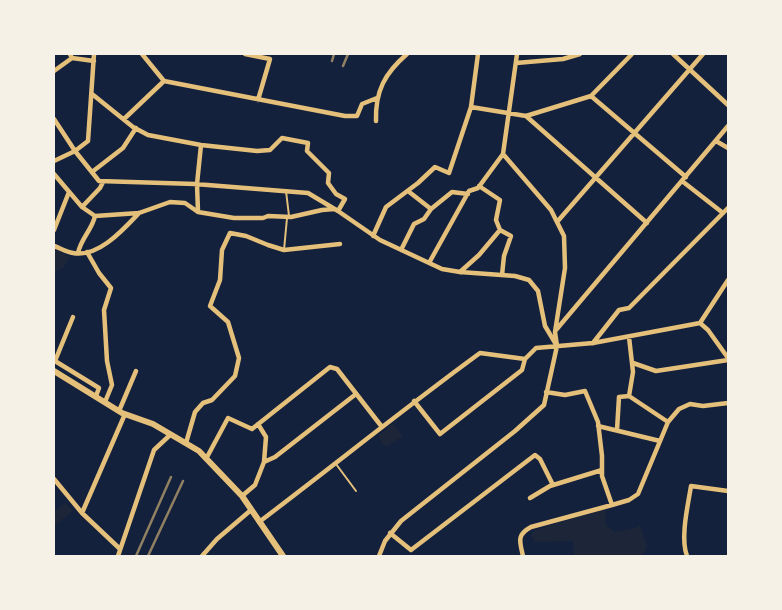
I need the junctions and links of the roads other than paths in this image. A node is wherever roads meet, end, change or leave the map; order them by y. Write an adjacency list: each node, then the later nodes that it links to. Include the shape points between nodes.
1 (94, 54): 12 (street)
2 (142, 54): 16 (street)
3 (245, 54): 20 (street, via 270,59)
4 (407, 54): 19 (street, via 381,84)
5 (478, 54): 22 (street)
6 (517, 54): 13 (street)
7 (580, 54): 13 (street)
8 (630, 54): 18 (street)
9 (673, 54): 14 (street)
10 (703, 54): 14 (street)
11 (71, 56): 12 (street); 15 (street)
12 (94, 61): 17 (street)
13 (516, 63): 23 (street)
14 (690, 69): 21 (street); 30 (street)
15 (54, 71)
16 (164, 81): 20 (street); 26 (street)
17 (92, 94): 26 (street); 34 (street, via 88,141)
18 (592, 96): 24 (street); 30 (street)
19 (378, 98): 20 (street, via 362,104 357,116); 27 (street)
20 (258, 100)
21 (728, 105)
22 (471, 107): 23 (street); 44 (street, via 448,173 435,167)
23 (509, 113): 24 (street); 35 (street)
24 (526, 116): 39 (street)
25 (54, 119): 34 (street)
26 (124, 119): 29 (street)
27 (376, 121)
28 (728, 126): 31 (street)
29 (136, 128): 32 (street, via 148,135); 37 (street, via 123,148)
30 (634, 133): 39 (street); 40 (street)
31 (716, 141): 33 (street); 40 (street)
32 (201, 145): 42 (street); 51 (street, via 257,151 270,150 282,138 308,142 307,151 329,173 328,183 336,194 345,199)
33 (728, 148)
34 (75, 151): 36 (street); 37 (street)
35 (503, 154): 43 (street); 57 (street, via 551,210)
36 (54, 161)
37 (92, 172): 41 (street)
38 (54, 174): 46 (street)
39 (595, 178): 57 (street); 58 (street)
40 (684, 179): 53 (street); 58 (street)
41 (103, 182): 42 (street); 48 (street)
42 (197, 184): 45 (street); 52 (street)
43 (479, 186): 47 (street); 60 (street, via 500,200 496,220)
44 (408, 190): 50 (street); 61 (street, via 386,207)
45 (286, 191): 51 (street, via 308,193); 56 (lane)
46 (70, 192): 48 (street); 59 (street)
47 (468, 194): 50 (street, via 452,192); 68 (street)
48 (82, 206): 55 (street)
49 (728, 208): 53 (street)
50 (431, 209): 65 (street, via 424,219 414,224)
51 (337, 210): 56 (street); 61 (street)
52 (198, 212): 54 (street, via 185,204 170,202); 56 (street, via 234,218)
53 (724, 212): 76 (street, via 630,308 619,310)
54 (139, 213): 55 (street); 66 (street, via 119,234)
55 (95, 216): 67 (street, via 80,242)
56 (287, 218): 64 (lane)
57 (557, 222): 74 (street, via 564,236 565,268)
58 (647, 223): 74 (street)
59 (54, 230)
60 (500, 230): 69 (street); 70 (street, via 511,236)
61 (373, 236): 65 (street)
62 (340, 244): 64 (street)
63 (54, 246): 67 (street)
64 (284, 250): 98 (street, via 230,233 222,250 220,280 210,306 228,322 239,358 235,376 196,412)
65 (401, 250): 68 (street)
66 (87, 252): 67 (street); 87 (street, via 99,274 112,288 104,310 112,385)
67 (78, 253)
68 (429, 263): 69 (street)
69 (460, 272): 70 (street)
70 (502, 275): 77 (street, via 529,280 538,291 545,326)
71 (728, 280): 73 (street)
72 (73, 317): 85 (street, via 55,361 99,388)
73 (700, 323): 75 (street); 79 (street)
74 (555, 332): 77 (street)
75 (630, 337): 76 (street); 80 (street)
76 (593, 343): 77 (street)
77 (557, 346): 78 (street, via 536,348); 83 (street)
78 (525, 359): 88 (street, via 480,352); 88 (street, via 522,370 440,434)
79 (728, 359): 80 (street, via 656,371)
80 (633, 363): 86 (street)
81 (136, 370): 90 (street)
82 (54, 371): 85 (main road)
83 (546, 392): 93 (street, via 565,395 585,391); 113 (street, via 544,405)
84 (356, 394): 92 (street, via 337,369 330,367); 94 (street); 100 (street, via 276,457)
85 (96, 396): 87 (main road)
86 (629, 396): 91 (street); 95 (street, via 619,398)
87 (105, 402): 90 (main road)
88 (414, 402): 94 (street)
89 (728, 403): 91 (street, via 690,404)
90 (122, 413): 96 (main road); 111 (street)
91 (668, 422): 97 (street)
92 (258, 424): 99 (street, via 252,429 228,418); 100 (street, via 266,437)
93 (598, 426): 95 (street); 102 (street)
94 (382, 427): 101 (street)
95 (618, 430): 97 (street)
96 (170, 434): 98 (main road); 114 (street, via 154,450)
97 (660, 441): 109 (street, via 638,494)
98 (186, 442): 99 (main road)
99 (206, 459): 107 (main road)
100 (264, 462): 107 (street, via 255,485)
101 (336, 464): 105 (lane); 112 (street)
102 (602, 470): 104 (street); 109 (street)
103 (54, 479): 111 (street)
104 (553, 485): 108 (street); 113 (street, via 535,455 411,550)
105 (356, 491)
106 (728, 491): 120 (street, via 691,486 684,550)
107 (242, 496): 110 (main road)
108 (530, 498)
109 (612, 505): 119 (street, via 523,531 520,539)
110 (251, 510): 112 (main road); 116 (street)
111 (82, 512): 114 (street)
112 (259, 522): 117 (main road)
113 (390, 533): 118 (street)
114 (120, 549): 115 (street)
115 (118, 556)
116 (202, 556)
117 (283, 556)
118 (380, 556)
119 (523, 556)
120 (687, 556)

